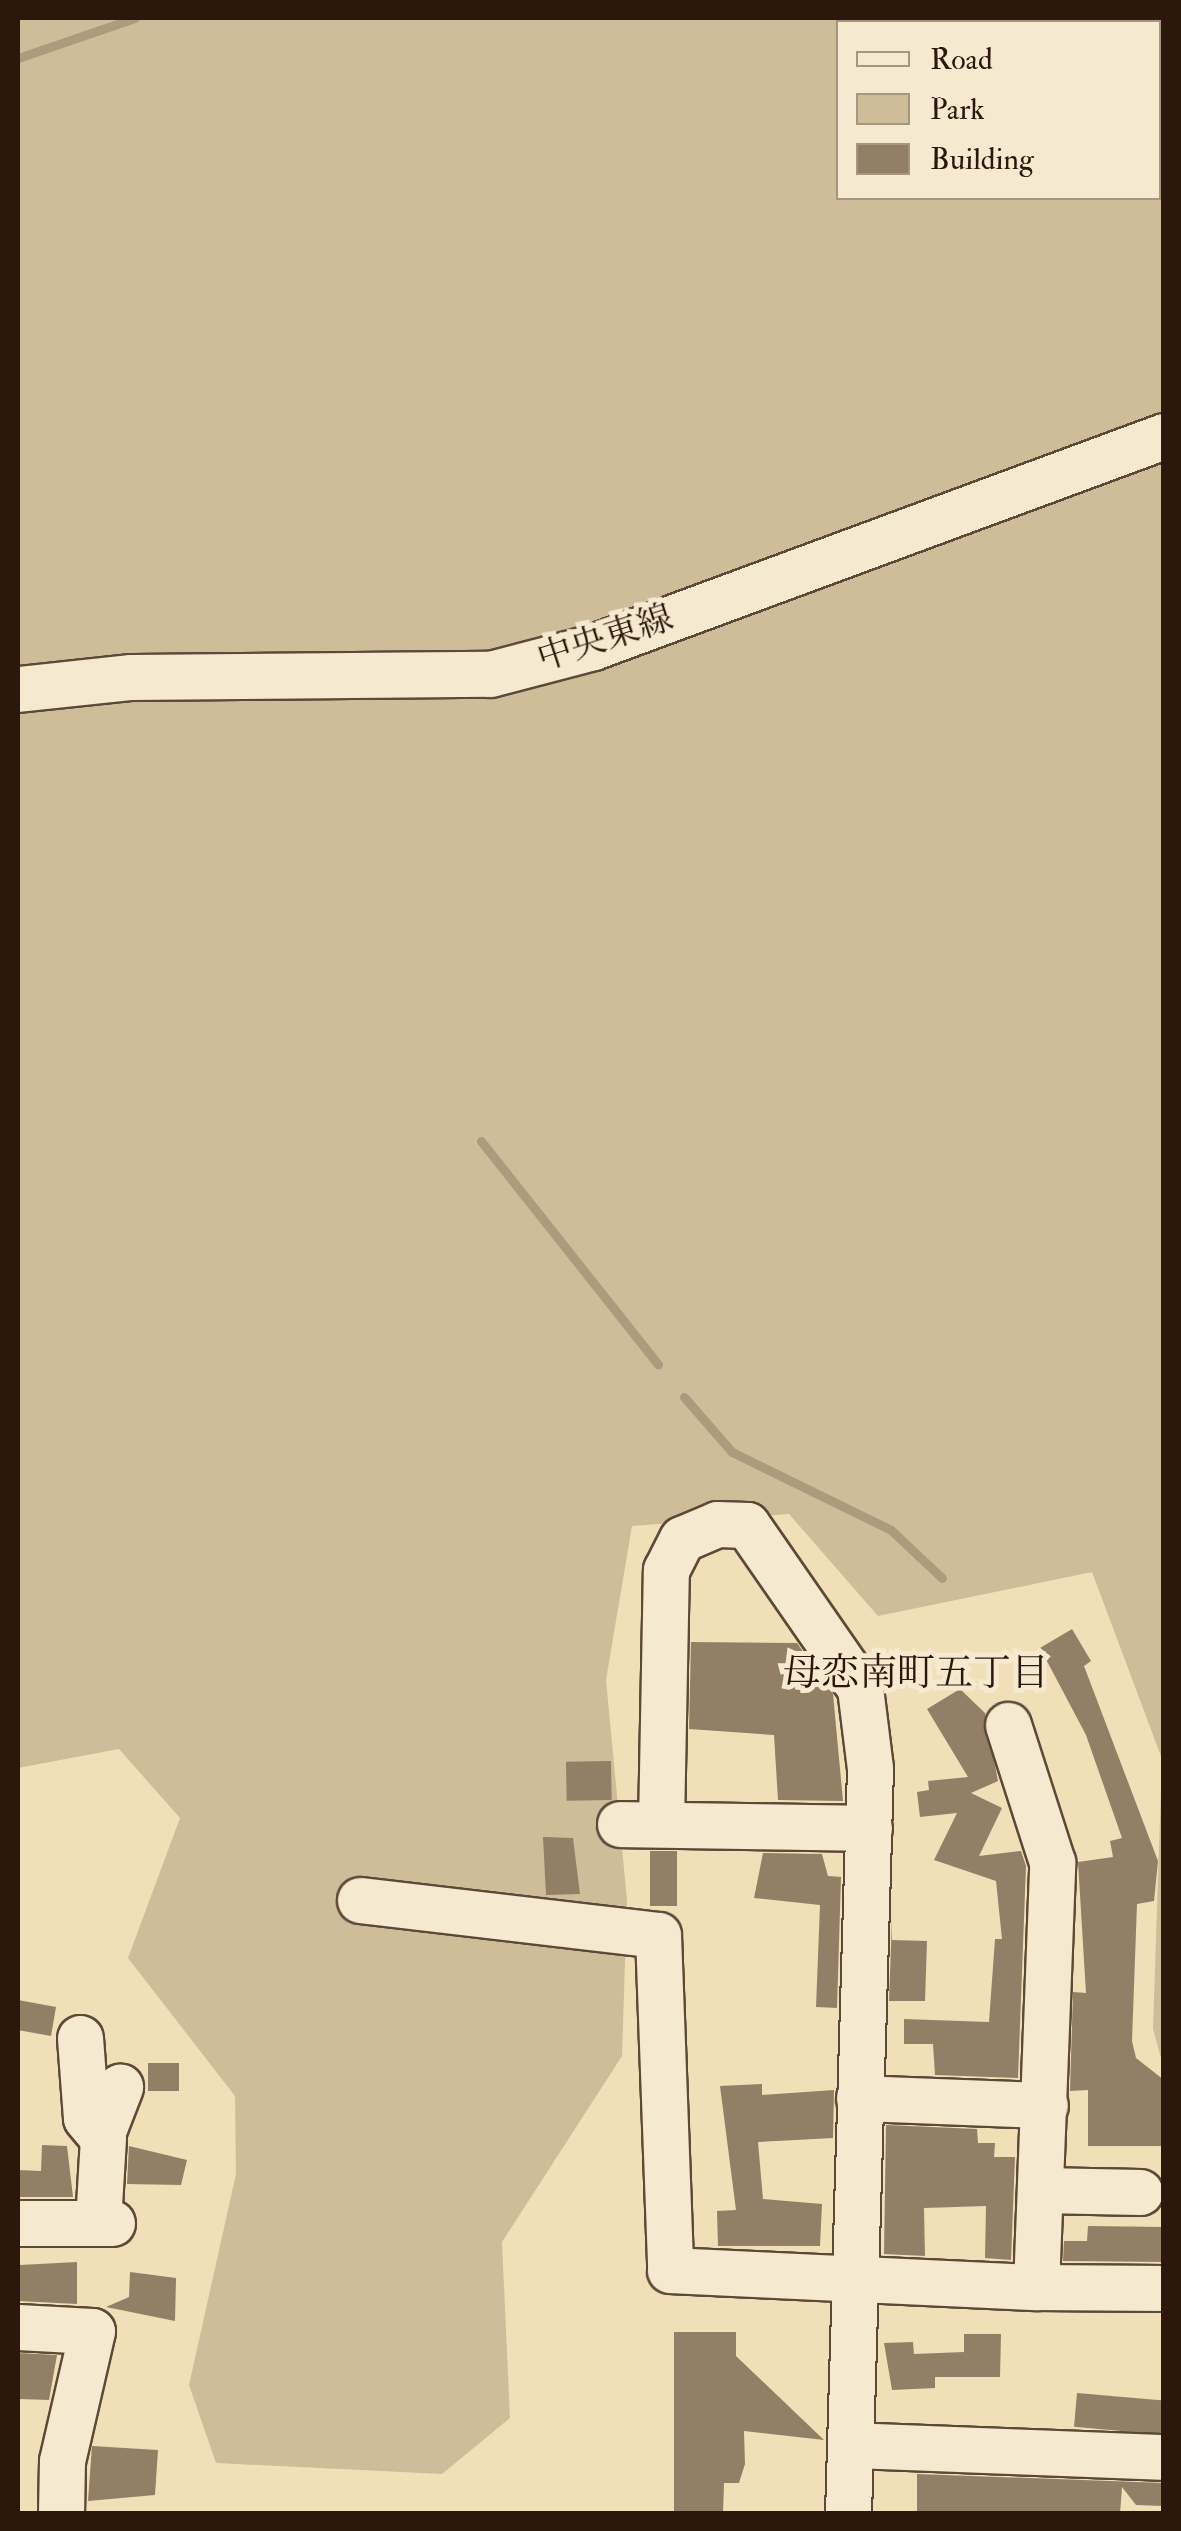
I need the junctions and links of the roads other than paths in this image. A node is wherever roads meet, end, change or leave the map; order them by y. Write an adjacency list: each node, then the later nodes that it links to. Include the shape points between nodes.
1 (1164, 436): 2 (street, 中央東線, via 593,647 490,674 131,677)
2 (18, 689)
3 (1008, 1725): 9 (street, via 1052,1862)
4 (868, 1828): 4 (street, via 860,1688 768,1544 747,1525 717,1524 682,1539 666,1570 641,1824); 8 (street)
5 (360, 1900): 14 (street, via 658,1935 670,2270)
6 (80, 2038): 10 (street, via 86,2118)
7 (120, 2087): 10 (street)
8 (859, 2098): 9 (street); 14 (street)
9 (1044, 2105): 11 (street)
10 (101, 2136): 13 (street, via 105,2223)
11 (1041, 2190): 12 (street); 15 (street)
12 (1140, 2192)
13 (18, 2223)
14 (858, 2282): 15 (street); 18 (street)
15 (1036, 2288): 16 (street)
16 (1164, 2288)
17 (18, 2327): 20 (street, via 92,2331 62,2462)
18 (851, 2445): 19 (street); 21 (street)
19 (1164, 2456)
20 (61, 2514)
21 (848, 2514)

